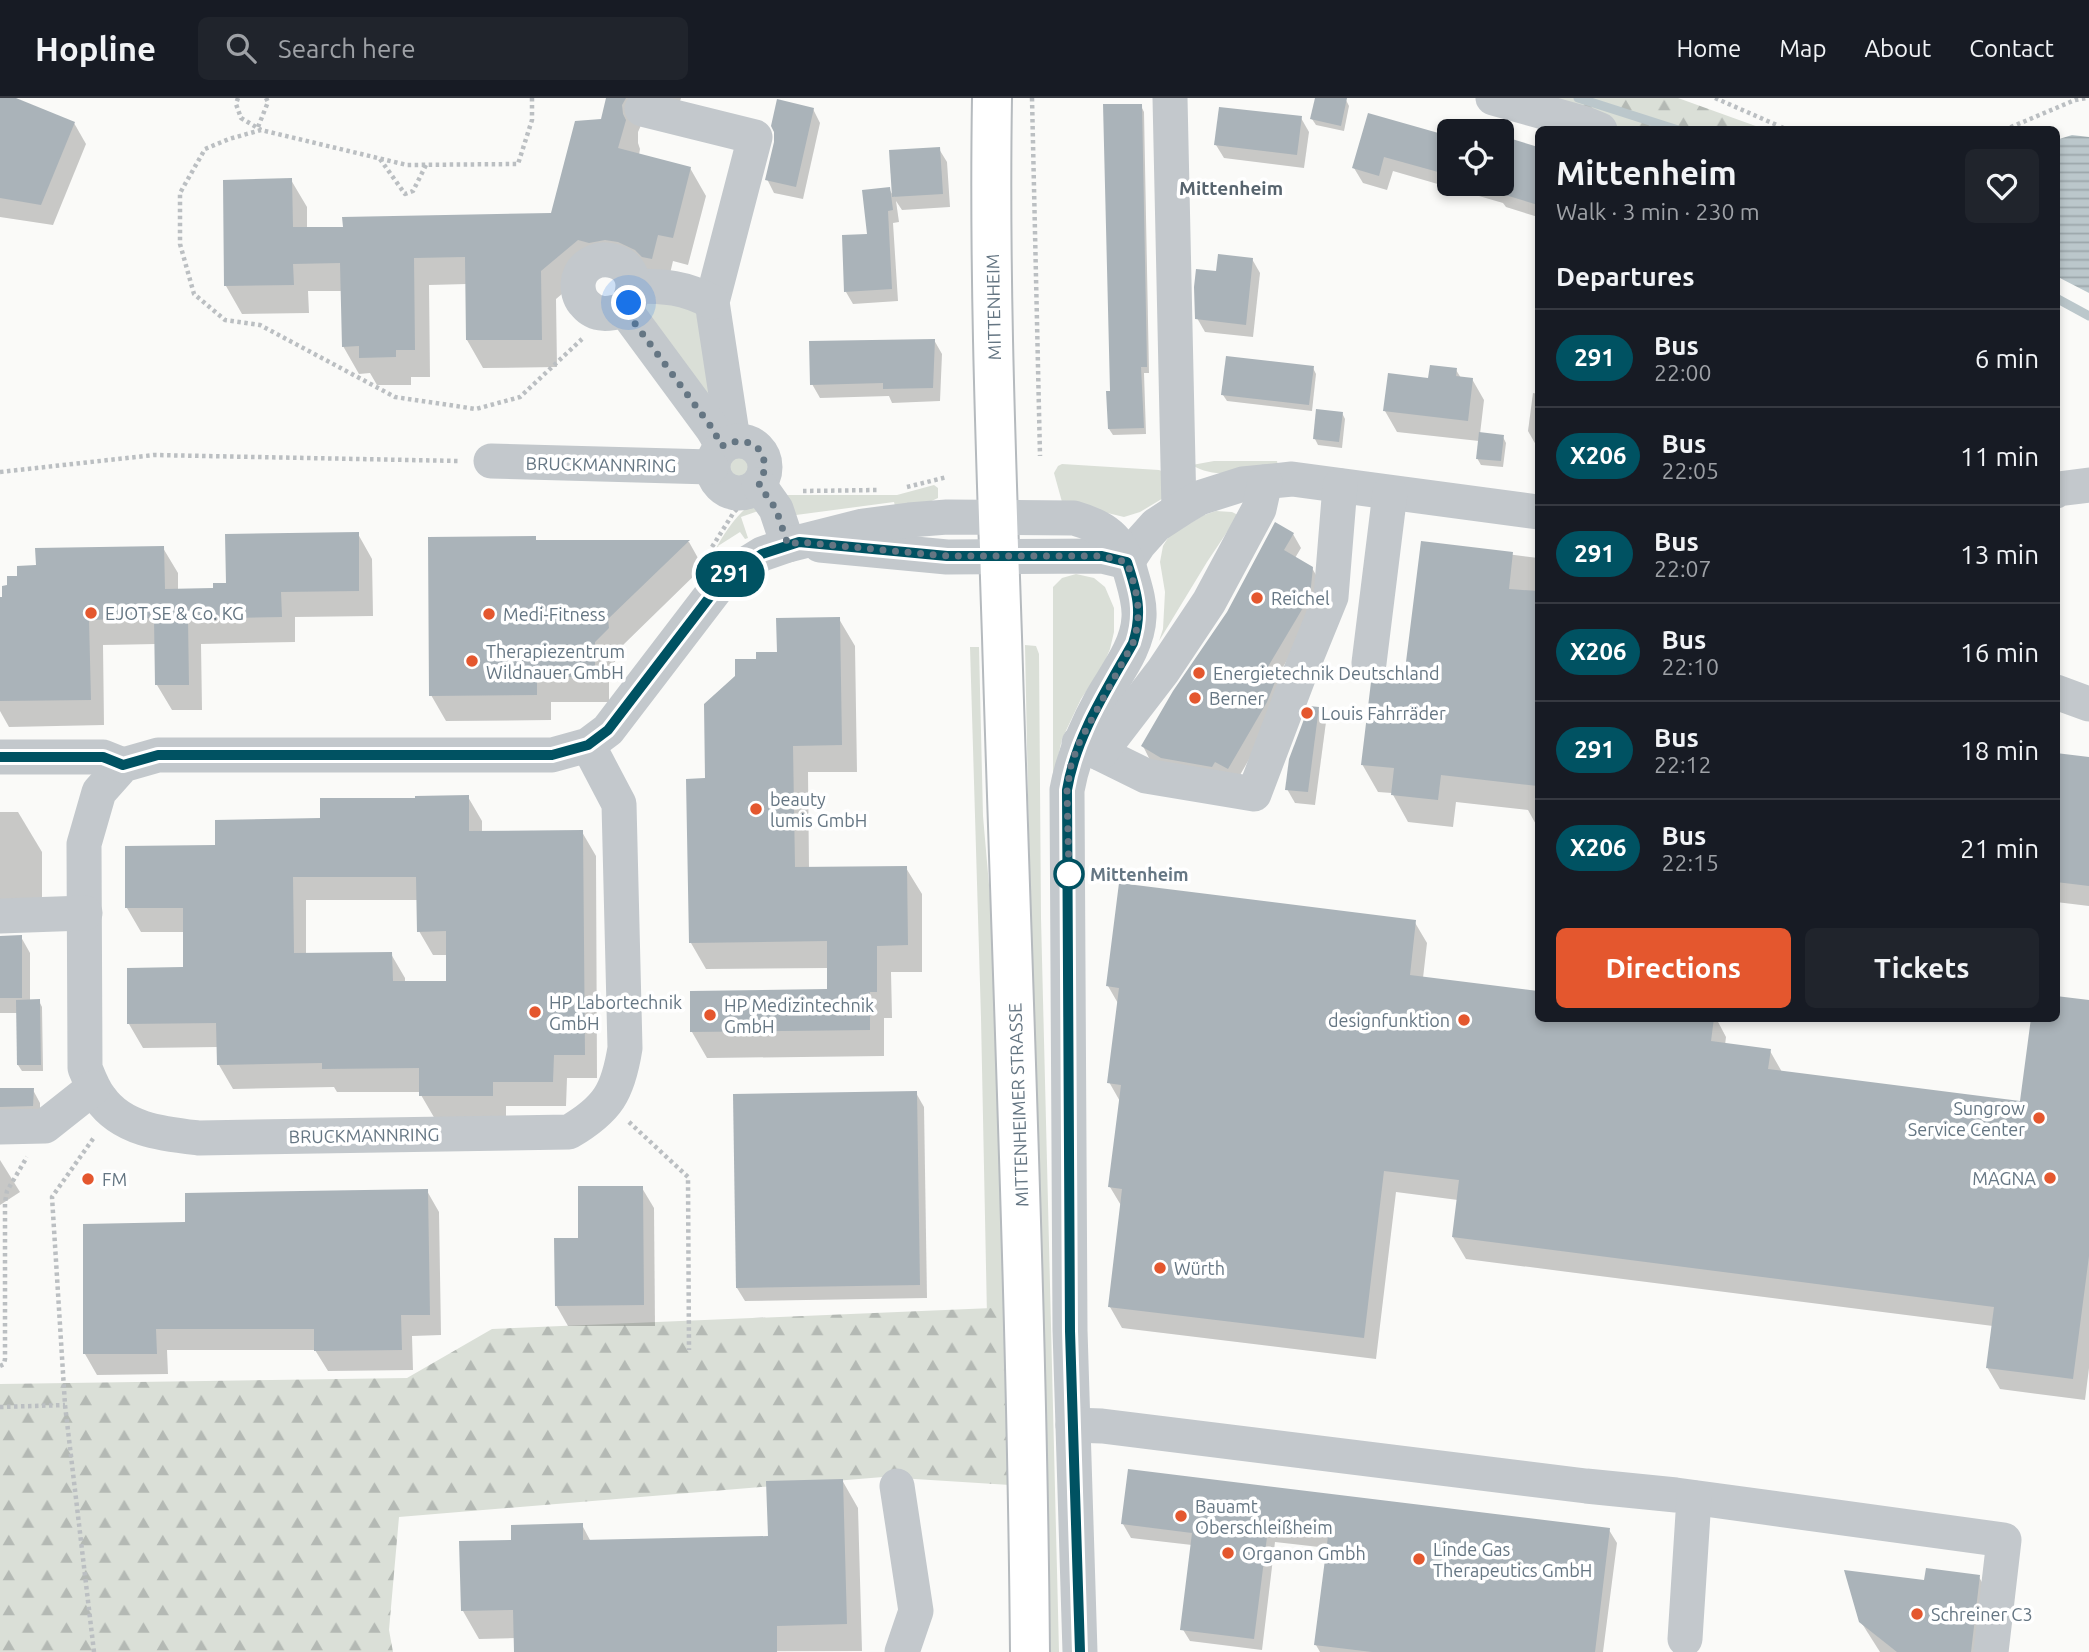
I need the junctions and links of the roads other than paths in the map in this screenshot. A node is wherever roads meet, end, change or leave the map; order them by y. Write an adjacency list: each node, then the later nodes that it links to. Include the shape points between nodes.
1 (992, 98): 16 (main road, MITTENHEIM)
2 (1170, 98): 14 (street)
3 (1493, 98): 5 (street)
4 (642, 109): 6 (street, via 755,137)
5 (1592, 126)
6 (712, 302): 7 (street); 7 (street, via 672,286 620,303 712,428)
7 (722, 451): 8 (street, BRUCKMANNRING); 17 (street, BRUCKMANNRING, via 747,441 758,448 765,460 763,490)
8 (491, 461)
9 (1265, 482): 11 (street, via 1292,479); 14 (street, via 1199,498); 24 (street, via 1259,509 1209,602 1163,671)
10 (2089, 485): 12 (street)
11 (1340, 486): 13 (street); 24 (street, via 1331,597 1254,794 1146,776)
12 (2060, 489)
13 (1390, 493): 15 (street); 20 (street)
14 (1179, 510): 19 (street, via 1156,526)
15 (1535, 512)
16 (998, 517): 17 (street, via 863,526); 18 (main road, MITTENHEIMER STRASSE); 19 (street, via 1074,518 1092,523 1108,532)
17 (793, 544): 18 (street); 23 (street, via 762,554 725,577 608,730)
18 (999, 558): 19 (street, via 1102,556); 36 (main road, MITTENHEIMER STRASSE, via 1017,1047)
19 (1127, 562): 24 (street, via 1138,604 1137,631)
20 (1369, 663)
21 (2060, 693): 22 (street)
22 (2089, 704)
23 (588, 745): 26 (street, via 552,755 158,755); 29 (street, BRUCKMANNRING, via 619,804 625,1048 607,1103 590,1119 569,1132 200,1138 137,1127)
24 (1089, 748): 31 (street, via 1071,765 1067,790)
25 (0, 757): 26 (street, via 103,757)
26 (123, 765): 27 (street, via 99,792 85,844)
27 (85, 913): 28 (street); 29 (street, via 85,1068)
28 (0, 916)
29 (103, 1099): 30 (street, via 45,1126)
30 (0, 1127)
31 (1073, 1424): 33 (street); 37 (street)
32 (897, 1486): 35 (street, via 916,1611)
33 (1694, 1497): 34 (street); 38 (street, via 2004,1540)
34 (1685, 1639)
35 (902, 1652)
36 (1030, 1652)
37 (1080, 1652)
38 (1991, 1652)

